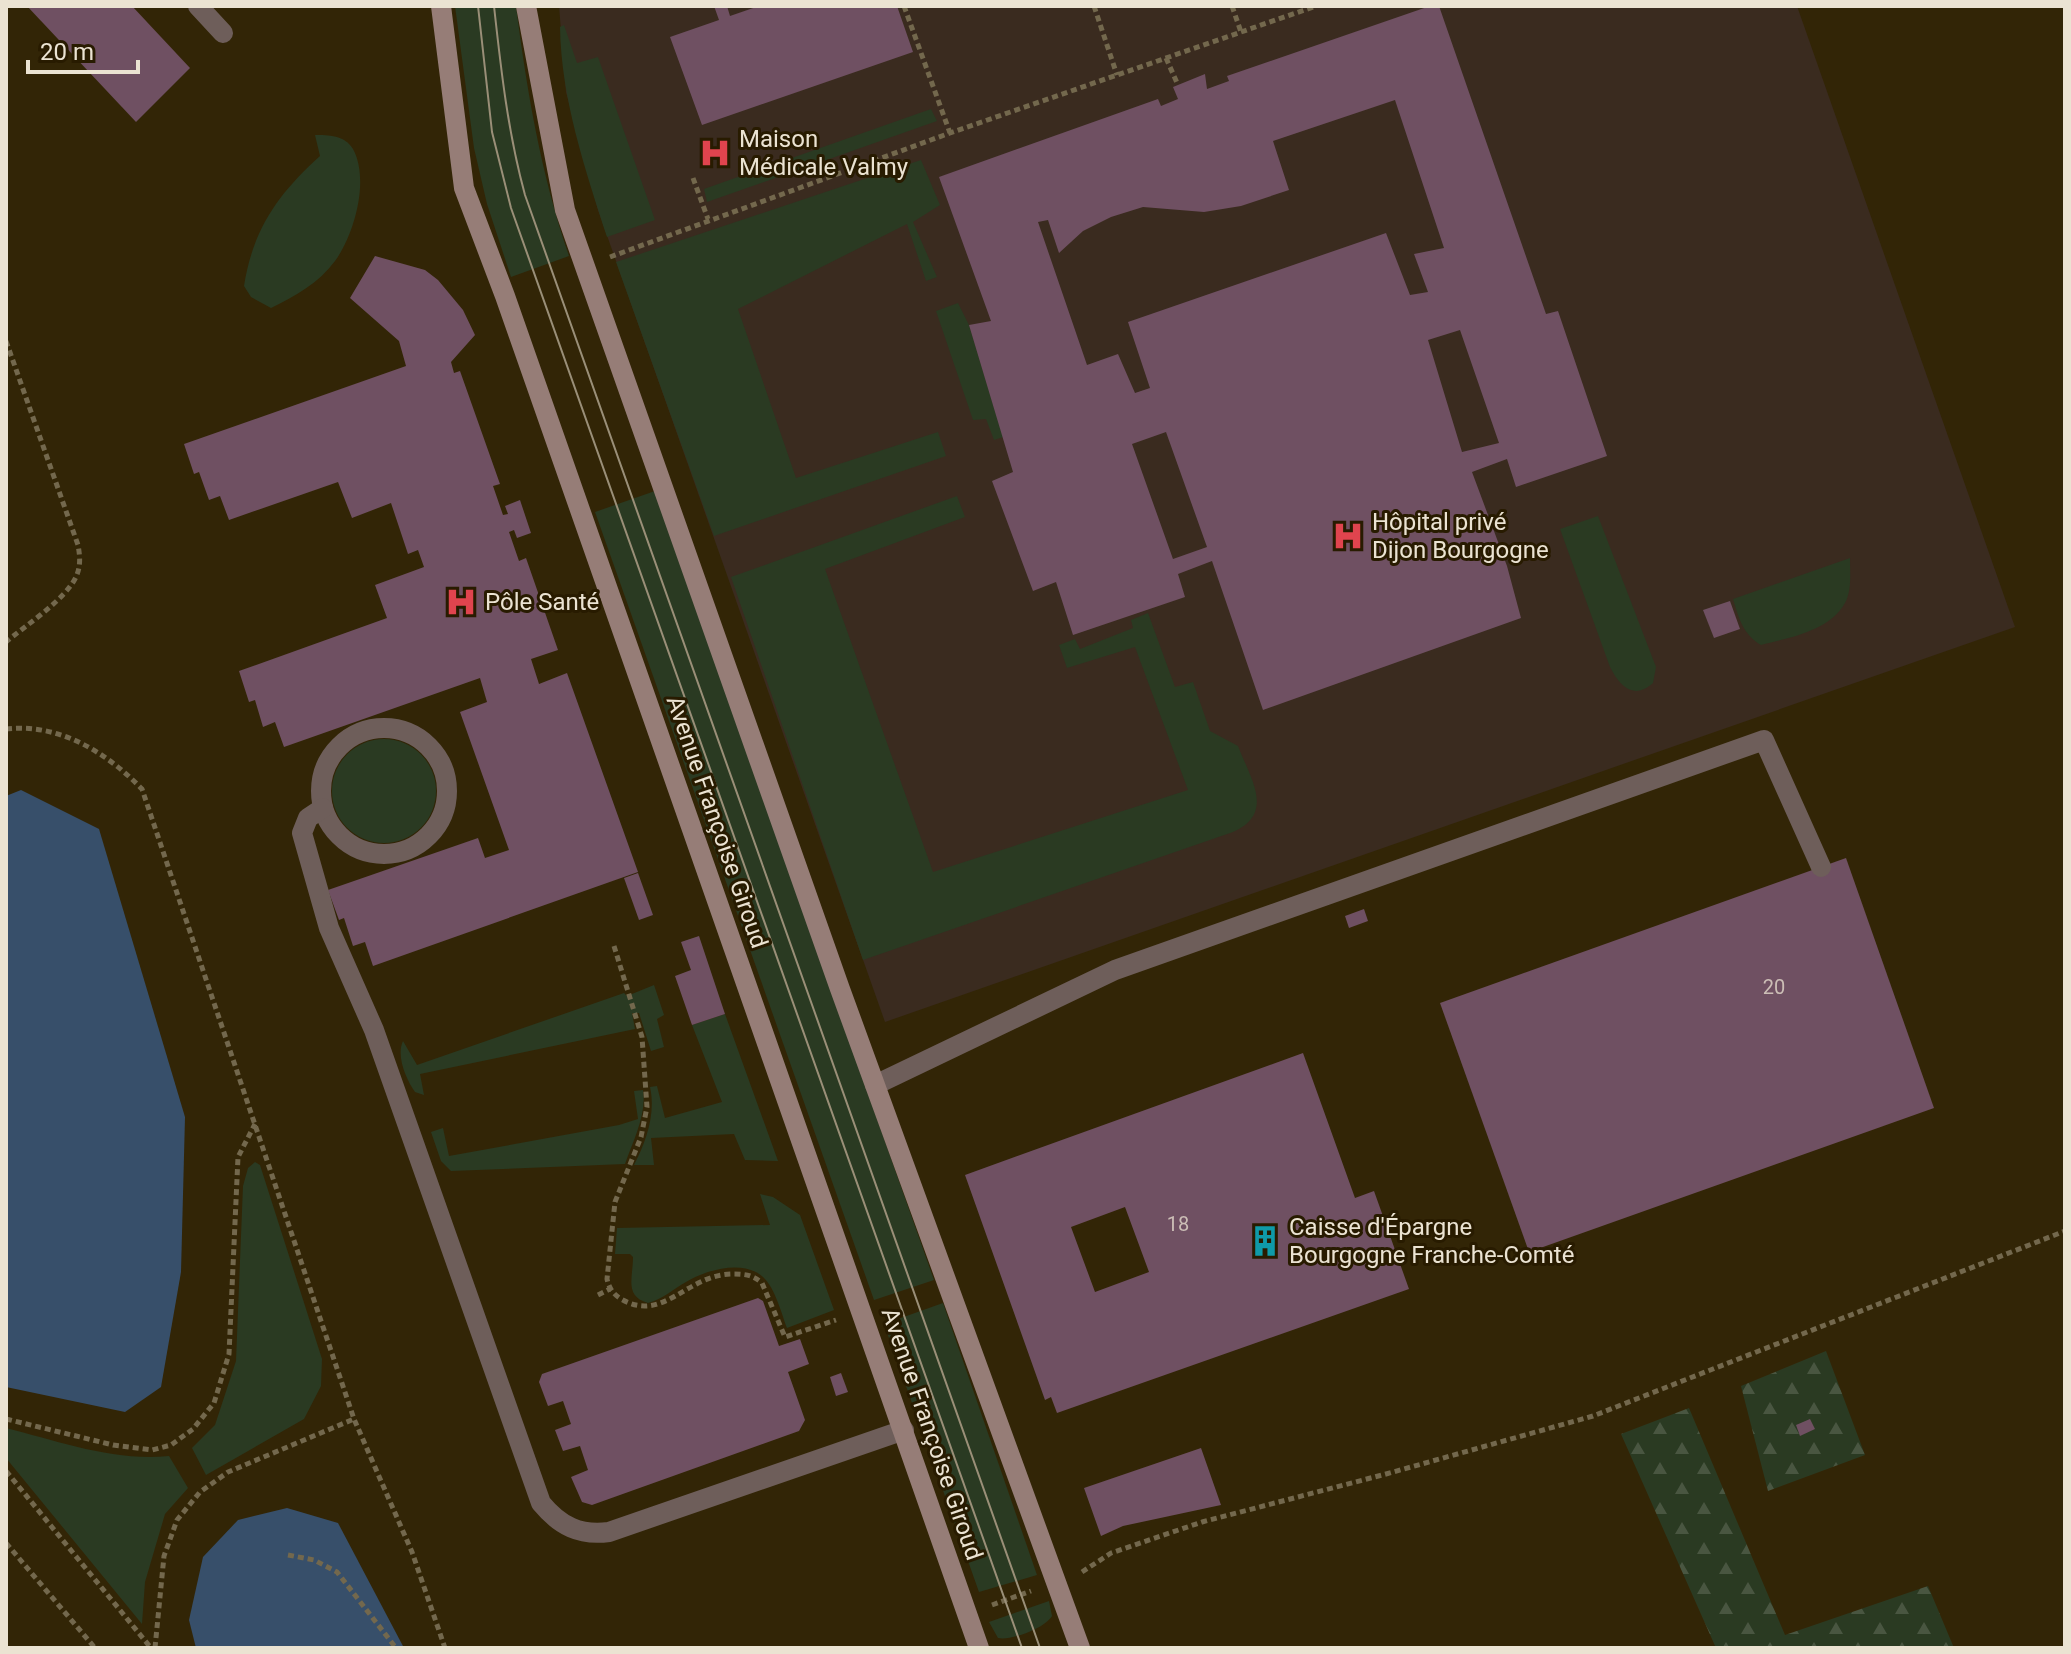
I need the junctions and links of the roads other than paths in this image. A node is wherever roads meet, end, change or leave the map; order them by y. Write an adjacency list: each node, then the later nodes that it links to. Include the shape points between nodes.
1 (198, 6): 4 (lane)
2 (441, 6): 8 (street, Avenue Françoise Giroud, via 464,188)
3 (526, 6): 7 (street, via 565,210)
4 (223, 33)
5 (323, 808): 5 (lane, via 326,766 338,747 376,728 418,737 444,771 445,811 422,843 404,852 384,855 346,842); 8 (lane, via 308,818 302,833 329,928 374,1030 541,1503 553,1518 582,1533 609,1532)
6 (1821, 867): 7 (lane, via 1764,740 1115,970)
7 (875, 1085): 9 (street)
8 (904, 1430): 10 (street, Avenue Françoise Giroud)
9 (1076, 1647)
10 (979, 1648)

